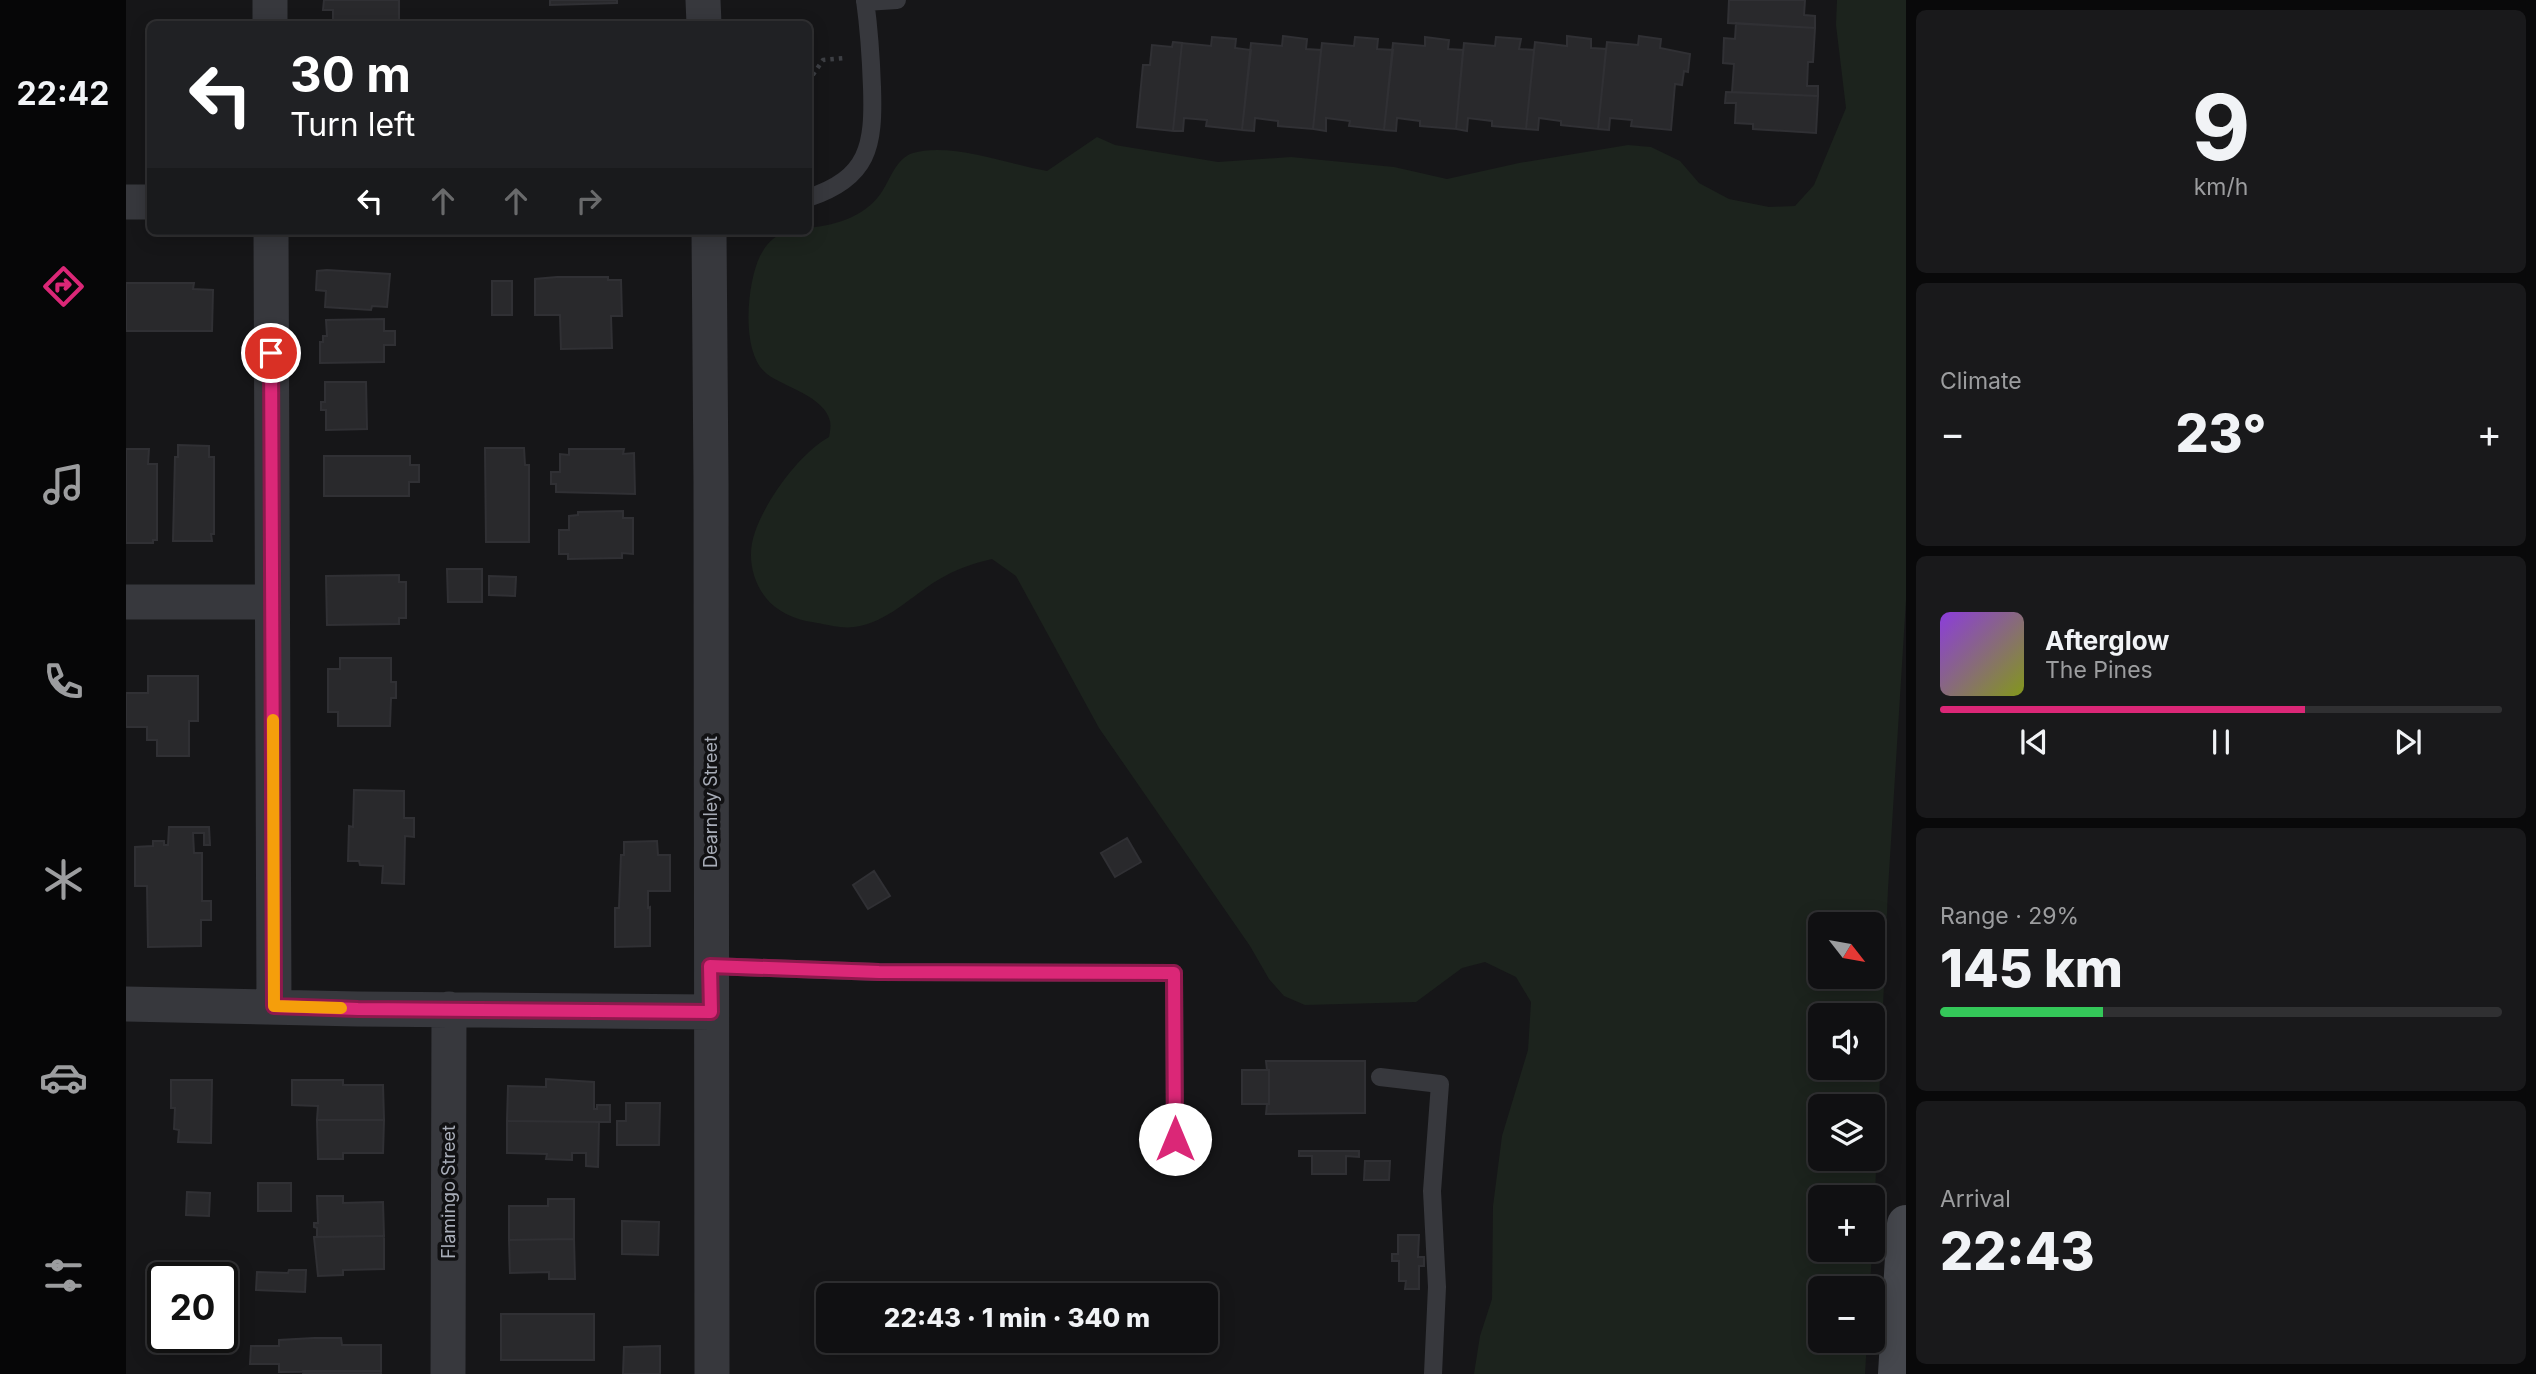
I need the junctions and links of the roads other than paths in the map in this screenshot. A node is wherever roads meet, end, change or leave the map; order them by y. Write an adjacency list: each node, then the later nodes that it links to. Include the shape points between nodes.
1 (270, 0): 5 (street)
2 (704, 0): 6 (street)
3 (897, 0): 4 (lane)
4 (865, 1): 7 (lane, via 871,55 870,145 840,185)
5 (270, 21)
6 (704, 21)
7 (812, 196)
8 (126, 202): 9 (street)
9 (147, 202)
10 (271, 235): 13 (street)
11 (709, 235): 14 (street, Dearnley Street)
12 (126, 602): 13 (street)
13 (272, 602): 16 (street)
14 (710, 966): 18 (street, Dearnley Street); 20 (lane, via 1174,973)
15 (126, 1004): 16 (street)
16 (274, 1006): 17 (street)
17 (449, 1009): 18 (street); 22 (street, Flamingo Street)
18 (711, 1012): 23 (street, Dearnley Street)
19 (1380, 1077): 24 (lane, via 1440,1084 1432,1191 1437,1287)
20 (1175, 1139)
21 (1906, 1224): 25 (main road)
22 (448, 1374)
23 (712, 1374)
24 (1433, 1374)
25 (1897, 1374)

